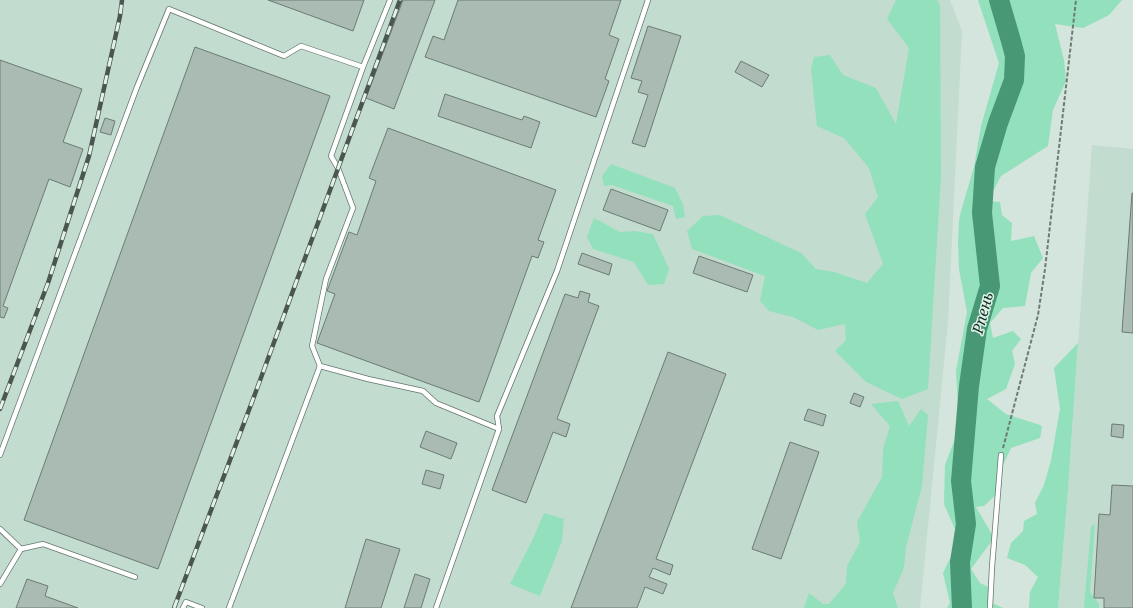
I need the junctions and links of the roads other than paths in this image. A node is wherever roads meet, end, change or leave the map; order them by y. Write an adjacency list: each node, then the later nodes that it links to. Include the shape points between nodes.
1 (390, 0): 3 (lane)
2 (648, 0): 5 (lane, via 557,271 497,416)
3 (363, 67): 4 (lane, via 331,156 353,208 326,279 312,346); 6 (lane, via 301,46 284,56 169,9 137,87)
4 (320, 366): 5 (lane, via 422,391 436,403); 14 (lane)
5 (499, 429): 15 (lane)
6 (0, 455)
7 (1001, 455): 16 (lane)
8 (0, 529): 9 (lane)
9 (21, 549): 10 (lane, via 43,544); 11 (lane)
10 (134, 577)
11 (0, 584)
12 (183, 608): 13 (lane, via 186,602)
13 (202, 608)
14 (229, 608)
15 (436, 608)
16 (990, 608)

